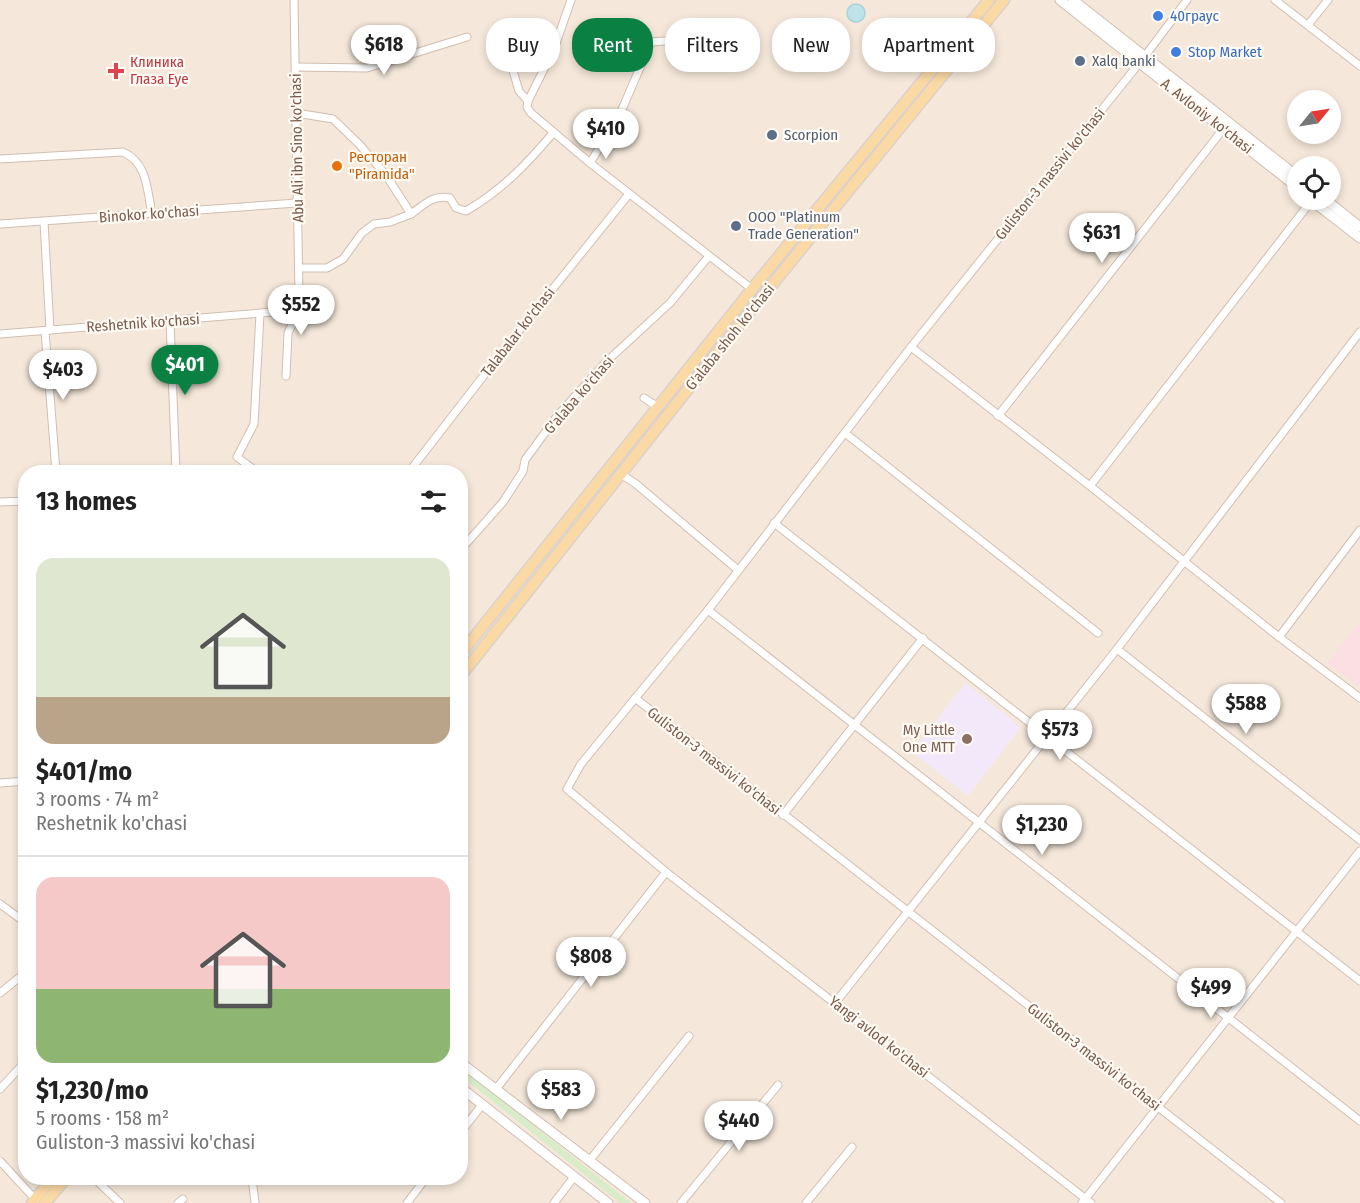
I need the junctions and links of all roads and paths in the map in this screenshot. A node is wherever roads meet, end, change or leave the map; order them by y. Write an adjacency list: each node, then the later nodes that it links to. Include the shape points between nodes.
1 (294, 0): 15 (street, Abu Ali ibn Sino ko'chasi)
2 (571, 0): 17 (street, via 554,49)
3 (988, 0): 38 (main road, G'alaba shoh ko'chasi)
4 (1004, 0): 55 (main road, G'alaba shoh ko'chasi)
5 (1060, 0): 13 (street, A. Avloniy ko'chasi)
6 (1073, 0): 13 (street, A. Avloniy ko'chasi)
7 (1187, 0): 13 (street, Guliston-3 massivi ko'chasi)
8 (1275, 0): 10 (street)
9 (1328, 0): 10 (street)
10 (1308, 26): 14 (street)
11 (467, 37): 15 (street, via 367,68)
12 (665, 41): 22 (street, via 651,42 620,114)
13 (1142, 59): 19 (street, A. Avloniy ko'chasi); 23 (street, A. Avloniy ko'chasi); 45 (street, Guliston-3 massivi ko'chasi)
14 (1360, 66)
15 (296, 67): 18 (street, Abu Ali ibn Sino ko'chasi)
16 (513, 72): 17 (street, via 519,91)
17 (528, 101): 20 (street, via 531,113)
18 (296, 113): 26 (street, Abu Ali ibn Sino ko'chasi); 31 (street, via 333,119 386,175)
19 (1224, 128): 24 (street, A. Avloniy ko'chasi); 49 (street)
20 (553, 133): 22 (street); 31 (street, via 510,181 476,206 466,211 441,196)
21 (0, 159): 30 (street, via 123,152 140,163)
22 (590, 163): 25 (street)
23 (1287, 169)
24 (1287, 179)
25 (629, 194): 36 (street); 54 (street, Talabalar ko'chasi)
26 (297, 203): 30 (street, Binokor ko'chasi); 37 (street, Abu Ali ibn Sino ko'chasi)
27 (1304, 210): 56 (street)
28 (1325, 210): 35 (street)
29 (1339, 210): 34 (street)
30 (152, 214): 32 (street, Binokor ko'chasi)
31 (411, 214): 37 (street, via 374,224 362,233 343,259 327,268)
32 (44, 222): 33 (street, Binokor ko'chasi); 42 (street)
33 (0, 224)
34 (1360, 226)
35 (1360, 238)
36 (709, 255): 38 (street); 61 (street, G'alaba ko'chasi, via 670,303 606,362 558,415 525,460 523,471 503,502)
37 (298, 268): 39 (street, Abu Ali ibn Sino ko'chasi)
38 (752, 289): 48 (main road, G'alaba shoh ko'chasi)
39 (299, 296): 40 (street, Reshetnik ko'chasi, via 286,311); 46 (street, Abu Ali ibn Sino ko'chasi, via 288,333)
40 (260, 314): 41 (street, Reshetnik ko'chasi); 53 (street, via 254,424 237,457)
41 (170, 321): 42 (street, Reshetnik ko'chasi); 52 (street)
42 (48, 331): 44 (street, Reshetnik ko'chasi); 51 (street)
43 (1360, 332): 62 (street)
44 (0, 334)
45 (911, 346): 49 (street); 50 (street, Guliston-3 massivi ko'chasi)
46 (286, 376)
47 (644, 398): 48 (street)
48 (658, 407): 68 (main road, G'alaba shoh ko'chasi)
49 (999, 416): 56 (street)
50 (845, 433): 59 (street, Guliston-3 massivi ko'chasi); 65 (street)
51 (56, 465)
52 (176, 465)
53 (248, 465)
54 (414, 465)
55 (621, 474): 63 (street); 70 (main road, G'alaba shoh ko'chasi)
56 (1090, 486): 62 (street)
57 (18, 501): 58 (street)
58 (0, 502)
59 (774, 523): 63 (street, Guliston-3 massivi ko'chasi); 67 (street)
60 (1360, 530): 66 (street)
61 (468, 541)
62 (1185, 561): 66 (street); 69 (street)
63 (738, 570): 64 (street, Guliston-3 massivi ko'chasi)
64 (708, 610): 71 (street, Guliston-3 massivi ko'chasi); 73 (street)
65 (1098, 633)
66 (1279, 637): 72 (street)
67 (923, 638): 73 (street); 74 (street)
68 (468, 645)
69 (1117, 649): 74 (street); 80 (street)
70 (468, 667)
71 (635, 698): 77 (street, Guliston-3 massivi ko'chasi, via 580,764); 78 (street, Guliston-3 massivi ko'chasi)
72 (1360, 698)
73 (854, 726): 78 (street); 79 (street)
74 (1048, 735): 79 (street); 86 (street)
75 (18, 782): 76 (street)
76 (0, 783)
77 (567, 789): 82 (street, Yangi avlod ko'chasi)
78 (783, 815): 84 (street, Guliston-3 massivi ko'chasi)
79 (979, 822): 84 (street); 91 (street)
80 (1360, 840)
81 (1360, 851): 86 (street)
82 (666, 872): 90 (street, Yangi avlod ko'chasi); 97 (street)
83 (0, 904): 85 (street)
84 (907, 912): 90 (street); 100 (street, Guliston-3 massivi ko'chasi)
85 (18, 917)
86 (1297, 932): 88 (street); 91 (street)
87 (18, 978): 89 (street)
88 (1360, 981)
89 (0, 993)
90 (835, 1003): 115 (street, Yangi avlod ko'chasi)
91 (1228, 1019): 100 (street); 101 (street)
92 (689, 1036): 104 (street)
93 (468, 1068): 97 (street)
94 (18, 1070): 96 (street)
95 (777, 1085): 122 (street)
96 (0, 1089)
97 (496, 1089): 104 (street)
98 (468, 1094): 99 (street)
99 (482, 1105): 102 (street); 106 (street)
100 (1158, 1107): 115 (street); 124 (street, Guliston-3 massivi ko'chasi)
101 (1360, 1121)
102 (468, 1123)
103 (852, 1147): 123 (street)
104 (590, 1160): 121 (street)
105 (0, 1161): 107 (street)
106 (574, 1177): 119 (street); 120 (street)
107 (18, 1180)
108 (22, 1185): 114 (street)
109 (48, 1185): 114 (main road)
110 (58, 1185): 114 (main road)
111 (101, 1185): 116 (street)
112 (253, 1185): 117 (street)
113 (421, 1185): 118 (street)
114 (38, 1202)
115 (1086, 1202)
116 (120, 1203)
117 (255, 1203)
118 (407, 1203)
119 (554, 1203)
120 (608, 1203)
121 (645, 1203)
122 (681, 1203)
123 (806, 1203)
124 (1281, 1203)

